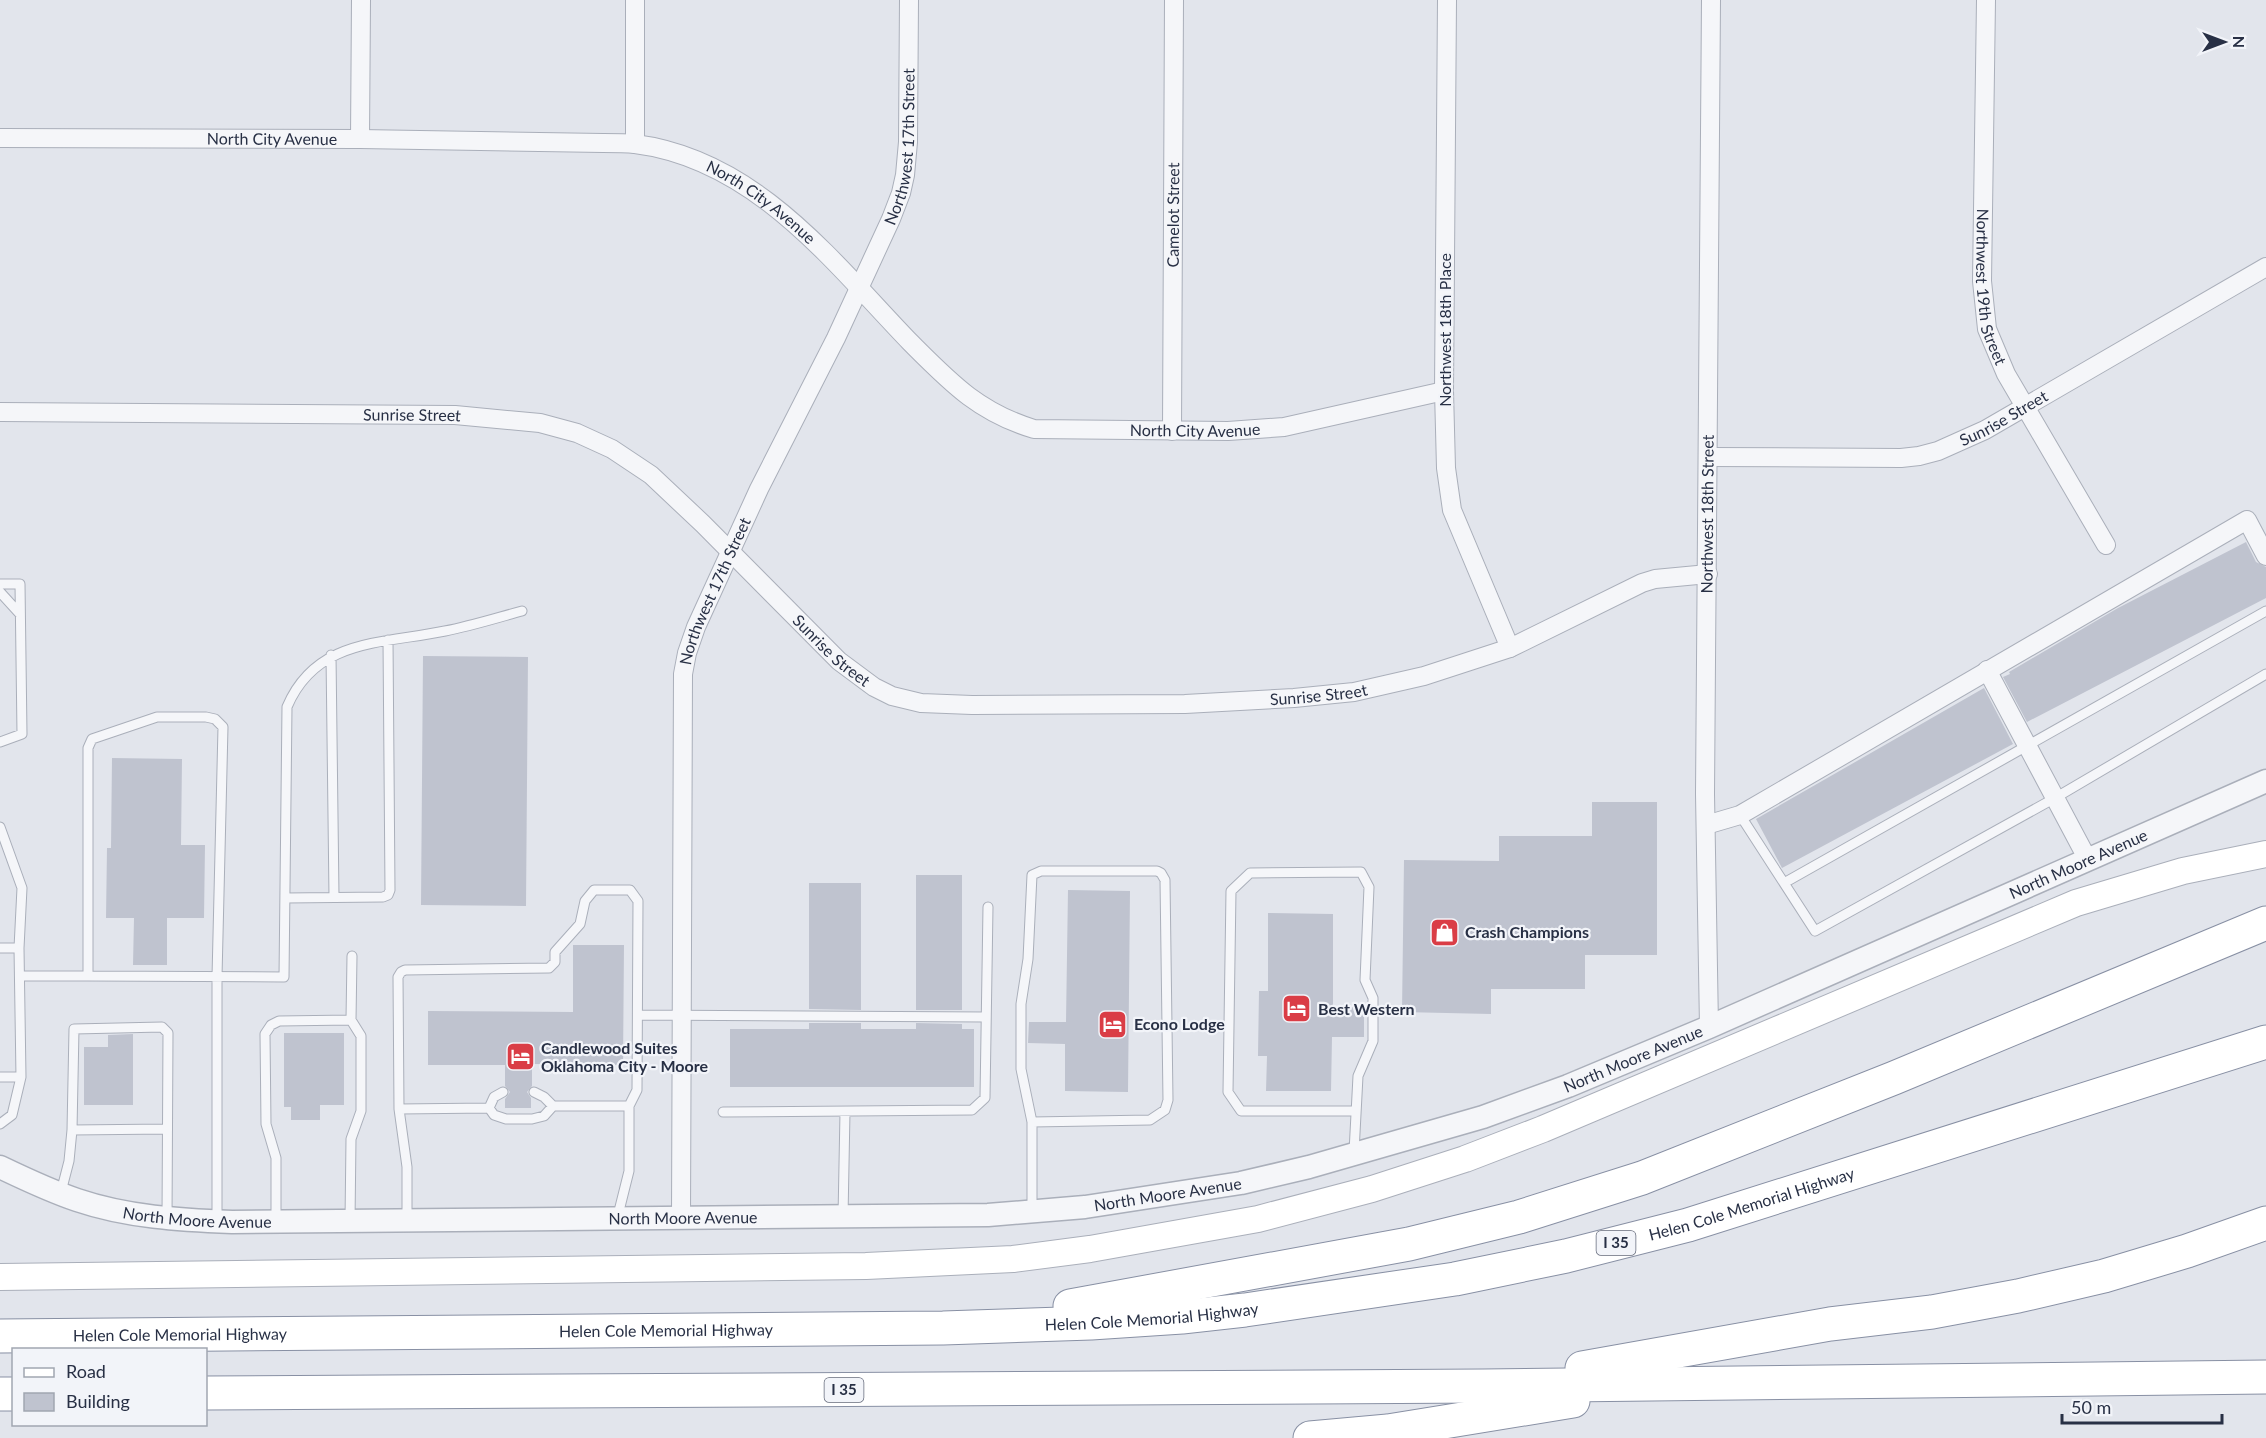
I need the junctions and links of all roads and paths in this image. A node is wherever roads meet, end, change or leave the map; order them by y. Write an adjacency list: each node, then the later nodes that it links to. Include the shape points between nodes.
1 (361, 0): 9 (street)
2 (635, 0): 10 (street)
3 (909, 0): 12 (street, Northwest 17th Street, via 905,175 891,219)
4 (1174, 0): 16 (street, Camelot Street)
5 (1447, 0): 13 (street, Northwest 18th Place)
6 (1711, 0): 17 (street, Northwest 18th Street)
7 (1986, 0): 14 (street, Northwest 19th Street, via 1984,312 1994,350)
8 (0, 138): 9 (street, North City Avenue)
9 (360, 139): 10 (street, North City Avenue)
10 (635, 144): 12 (street, North City Avenue, via 679,155 737,181 807,234)
11 (2266, 267): 14 (street, Sunrise Street)
12 (859, 289): 16 (street, North City Avenue, via 944,377 975,403 1009,422 1034,429); 19 (street, Northwest 17th Street)
13 (1444, 391): 16 (street, North City Avenue, via 1284,427); 28 (street, Northwest 18th Place, via 1446,468 1452,510)
14 (2025, 406): 17 (street, Sunrise Street, via 1985,430 1919,456); 18 (street, Northwest 19th Street)
15 (0, 412): 19 (street, Sunrise Street, via 455,415 540,423 577,433 612,449 651,476)
16 (1172, 431)
17 (1709, 457): 21 (street, Northwest 18th Street)
18 (2106, 545)
19 (731, 552): 28 (street, Sunrise Street, via 858,677 892,696 921,703 1185,704 1294,698 1354,692 1413,679); 53 (street, Northwest 17th Street, via 696,627 683,674)
20 (2266, 556): 30 (street, via 2247,520)
21 (1708, 574): 28 (street, Sunrise Street, via 1642,583); 37 (street, Northwest 18th Street)
22 (0, 584): 26 (lane, via 20,584)
23 (0, 592): 26 (lane)
24 (522, 611): 27 (lane, via 445,631)
25 (2266, 611): 33 (lane)
26 (20, 614): 32 (lane, via 22,734)
27 (388, 640): 29 (lane); 42 (lane, via 390,890 382,897)
28 (1510, 648)
29 (332, 655): 42 (lane); 43 (lane, via 311,669 294,689 287,706)
30 (1987, 670): 33 (street); 36 (street)
31 (2266, 674): 35 (lane)
32 (0, 742)
33 (2027, 747): 35 (street); 41 (lane)
34 (2266, 781): 40 (street, North Moore Avenue)
35 (2055, 798): 40 (street); 41 (lane, via 1815,931)
36 (1740, 815): 37 (street); 41 (lane)
37 (1706, 825): 56 (street, Northwest 18th Street)
38 (0, 827): 47 (lane, via 22,888)
39 (2266, 854): 86 (main road, via 2183,871 2076,903 1465,1159 1372,1189 1247,1221 1013,1259 877,1266)
40 (2088, 860): 56 (street, North Moore Avenue)
41 (1784, 884)
42 (334, 897): 43 (lane)
43 (286, 898): 51 (lane, via 284,977)
44 (988, 907): 54 (lane)
45 (2263, 924): 87 (highway, via 1784,1123 1642,1178 1519,1217 1308,1264)
46 (0, 948): 47 (lane)
47 (20, 948): 49 (lane)
48 (352, 956): 55 (lane)
49 (21, 976): 50 (lane); 59 (lane)
50 (88, 976): 51 (lane); 51 (lane, via 88,748 92,739 157,717 206,717 223,727)
51 (217, 977): 82 (lane)
52 (638, 1015): 53 (lane); 63 (lane, via 637,1090); 65 (lane, via 638,901 630,890 594,891 585,901 580,924 555,952 555,962 549,968 401,972)
53 (681, 1016): 54 (lane); 78 (street, Northwest 17th Street)
54 (986, 1017): 67 (lane, via 985,1098 972,1110)
55 (351, 1020): 83 (lane, via 279,1021 265,1034 266,1125 276,1158); 84 (lane, via 362,1036 361,1111 351,1139)
56 (1709, 1027): 73 (street, North Moore Avenue, via 1483,1117)
57 (2266, 1042): 87 (highway, Helen Cole Memorial Highway / I 35, via 1699,1221 1455,1280 1182,1317)
58 (0, 1077): 59 (lane)
59 (21, 1077): 70 (lane, via 12,1114)
60 (503, 1092): 64 (lane, via 494,1097)
61 (534, 1092): 62 (lane)
62 (553, 1106): 63 (lane); 64 (lane, via 544,1116 532,1119 506,1119 494,1115)
63 (629, 1106): 80 (lane, via 629,1171)
64 (489, 1107): 65 (lane)
65 (399, 1109): 81 (lane, via 407,1167)
66 (1356, 1111): 66 (lane, via 1358,1076 1373,1041 1373,998 1365,980 1369,887 1361,872 1250,873 1231,891 1228,1092 1241,1111); 73 (lane)
67 (845, 1112): 68 (lane); 77 (lane)
68 (723, 1113)
69 (1032, 1122): 69 (lane, via 1021,1069 1021,1004 1028,959 1032,875 1161,873 1166,880 1165,1110 1150,1120); 76 (lane)
70 (0, 1124)
71 (167, 1129): 72 (lane); 72 (lane, via 165,1029 76,1027); 79 (lane)
72 (72, 1130): 75 (lane)
73 (1354, 1155): 76 (street, North Moore Avenue, via 1241,1183)
74 (0, 1167): 75 (street, North Moore Avenue)
75 (60, 1194): 79 (street, North Moore Avenue, via 113,1210)
76 (1032, 1212): 77 (street, North Moore Avenue)
77 (843, 1217): 78 (street, North Moore Avenue)
78 (681, 1218): 80 (street, North Moore Avenue)
79 (167, 1219): 82 (street, North Moore Avenue)
80 (617, 1219): 81 (street, North Moore Avenue)
81 (408, 1220): 84 (street, North Moore Avenue)
82 (216, 1221): 83 (street, North Moore Avenue)
83 (276, 1221): 84 (street, North Moore Avenue)
84 (350, 1221)
85 (2266, 1223): 91 (highway, via 2104,1276 2018,1296 1932,1312 1830,1324)
86 (0, 1277)
87 (943, 1328): 88 (highway, Helen Cole Memorial Highway / I 35)
88 (0, 1336)
89 (2266, 1377): 90 (highway, I 35)
90 (1690, 1382): 91 (highway, I 35); 93 (highway, via 1388,1431)
91 (1483, 1386): 92 (highway, I 35)
92 (207, 1393)
93 (1310, 1438)

